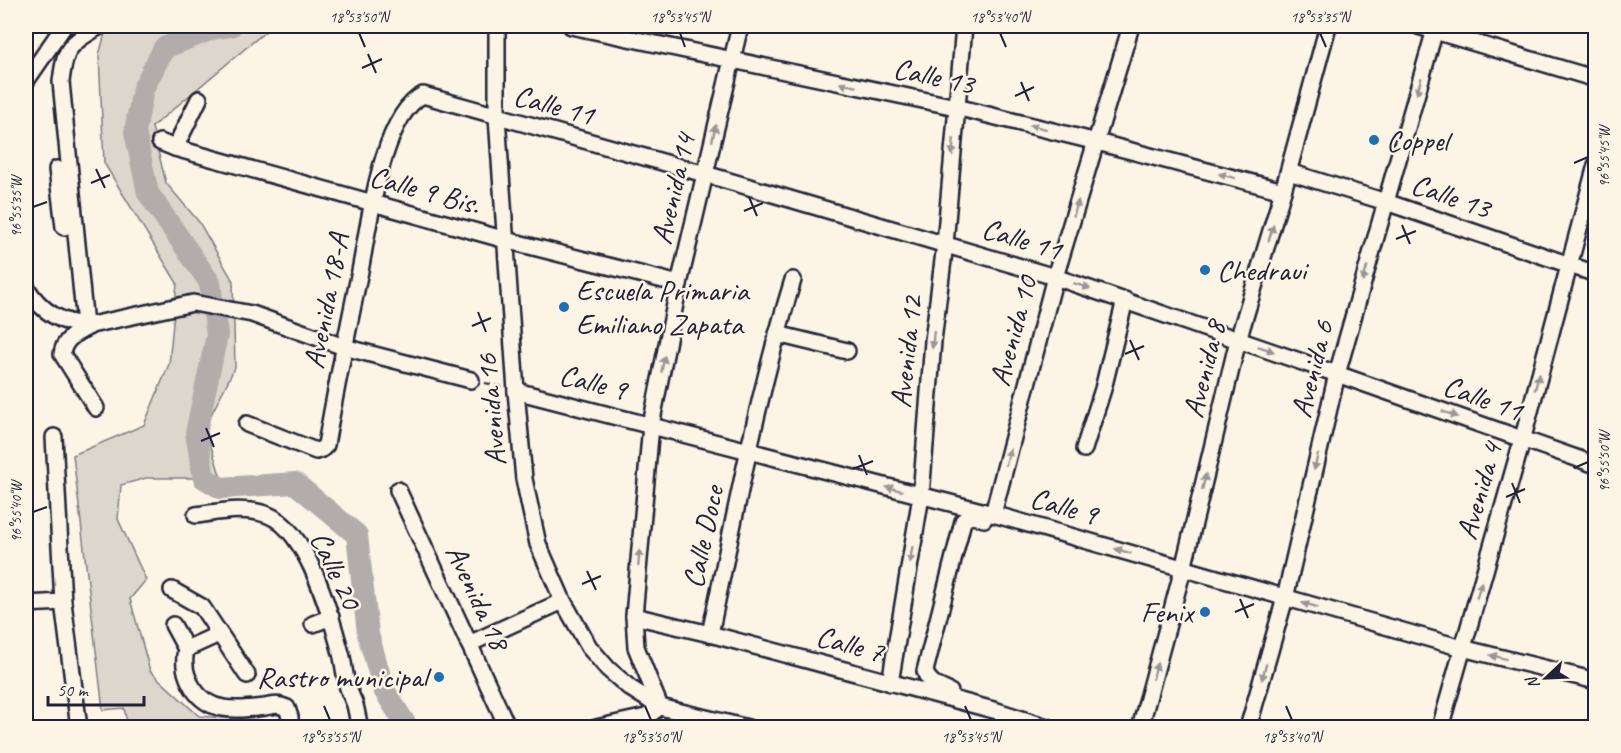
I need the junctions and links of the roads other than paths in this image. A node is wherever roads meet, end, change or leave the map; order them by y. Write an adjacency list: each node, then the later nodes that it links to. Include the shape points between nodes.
1 (64, 26): 13 (street)
2 (100, 26): 37 (street, via 68,48 61,82)
3 (497, 26): 17 (street, Avenida 16)
4 (571, 26): 11 (street, Calle 13)
5 (740, 26): 11 (street, Avenida 14)
6 (964, 26): 16 (street, Avenida 12)
7 (1131, 26): 19 (street, Avenida 10)
8 (1328, 26): 23 (street, Avenida 8)
9 (1418, 26): 10 (street)
10 (1436, 28): 12 (street); 26 (street, Avenida 6, one-way to 26)
11 (731, 61): 16 (street, Calle 13, one-way to 11); 24 (street, Avenida 14, one-way to 11)
12 (1596, 79)
13 (26, 81)
14 (423, 95): 17 (street, Calle 11); 27 (street, Avenida 18-A, via 411,104 393,135)
15 (199, 99): 20 (street)
16 (957, 108): 19 (street, Calle 13, one-way to 16); 29 (street, Avenida 12, one-way to 29)
17 (497, 117): 24 (street, Calle 11); 28 (street, Avenida 16)
18 (160, 142): 20 (street, Calle 9 Bis.)
19 (1097, 142): 25 (street, Calle 13, one-way to 19); 32 (street, Avenida 10, one-way to 19)
20 (175, 148): 27 (street, Calle 9 Bis.)
21 (1596, 165): 30 (street, Avenida 4)
22 (57, 169): 37 (street)
23 (1289, 172): 25 (street, Avenida 8); 26 (street, Calle 13)
24 (705, 174): 29 (street, Calle 11); 34 (street, Avenida 14)
25 (1283, 191): 39 (street, Avenida 8, one-way to 25)
26 (1386, 202): 30 (street, Calle 13); 42 (street, Avenida 6, one-way to 42)
27 (372, 204): 28 (street, Calle 9 Bis.); 40 (street, Avenida 18-A)
28 (506, 240): 34 (street, Calle 9 Bis.); 44 (street, Avenida 16)
29 (945, 244): 32 (street, Calle 11); 54 (street, Avenida 12, one-way to 54)
30 (1568, 265): 31 (street, Calle 13); 49 (street, Avenida 4, one-way to 30)
31 (1596, 274)
32 (1055, 277): 36 (street, Calle 11, one-way to 36); 55 (street, Avenida 10, one-way to 32)
33 (794, 280): 38 (street, Calle Doce)
34 (679, 284): 47 (street, Avenida 14, one-way to 34)
35 (26, 287): 37 (street, via 45,311 61,321)
36 (1125, 300): 39 (street, Calle 11); 50 (street)
37 (84, 325): 40 (street, via 193,303 252,314); 45 (street, via 63,346 62,354)
38 (777, 334): 41 (street); 51 (street, Calle Doce)
39 (1238, 340): 42 (street, Calle 11, one-way to 42); 58 (street, Avenida 8, one-way to 39)
40 (344, 347): 43 (street); 46 (street, Avenida 18-A, via 326,445 322,449 316,451)
41 (847, 351)
42 (1336, 374): 49 (street, Calle 11, one-way to 49); 60 (street, Avenida 6, one-way to 60)
43 (471, 380)
44 (516, 391): 47 (street, Calle 9); 61 (street, Avenida 16, via 524,480 538,544)
45 (96, 408)
46 (247, 424)
47 (651, 425): 51 (street, Calle 9); 64 (street, Avenida 14, one-way to 47)
48 (54, 436): 62 (street)
49 (1522, 441): 52 (street, Calle 11); 71 (street, Avenida 4, one-way to 49)
50 (1084, 449)
51 (749, 452): 54 (street, Calle 9, one-way to 51); 69 (street, Calle Doce)
52 (1596, 465)
53 (398, 490): 70 (street, Avenida 18)
54 (921, 496): 55 (street, Calle 9); 75 (street, Avenida 12, one-way to 75)
55 (993, 514): 57 (street, Calle 9)
56 (196, 515): 65 (street, Calle 20, via 239,510 275,518 302,549)
57 (1021, 522): 58 (street, Calle 9, one-way to 57); 77 (street, via 1014,527 971,515 963,521 925,672 939,687)
58 (1183, 568): 60 (street, Calle 9); 85 (street, Avenida 8, one-way to 58)
59 (172, 590): 68 (street, via 202,607)
60 (1285, 598): 71 (street, Calle 9, one-way to 60); 86 (street, Avenida 6, one-way to 86)
61 (563, 601): 70 (street); 76 (street, Avenida 16, via 589,647 608,669)
62 (63, 602): 63 (street); 78 (street)
63 (26, 604)
64 (634, 616): 69 (street, Calle 7); 76 (street, Avenida 14, via 636,647)
65 (331, 617): 66 (street); 80 (street, Calle 20)
66 (313, 624)
67 (172, 625): 72 (street)
68 (219, 634): 72 (street); 73 (street)
69 (710, 634): 75 (street, Calle 7)
70 (469, 644): 81 (street, Avenida 18)
71 (1462, 648): 74 (street, Calle 9, one-way to 71); 87 (street, Avenida 4)
72 (186, 649): 79 (street, via 186,677 198,695 215,708 280,704 287,708)
73 (248, 675)
74 (1596, 681)
75 (890, 683): 77 (street, Calle 7)
76 (660, 707): 82 (street, via 646,717); 83 (street, Avenida 16)
77 (997, 711): 84 (street, Calle 7)
78 (79, 728)
79 (290, 728)
80 (360, 728)
81 (508, 728)
82 (596, 728)
83 (748, 728)
84 (1050, 728)
85 (1140, 728)
86 (1248, 728)
87 (1440, 728)

